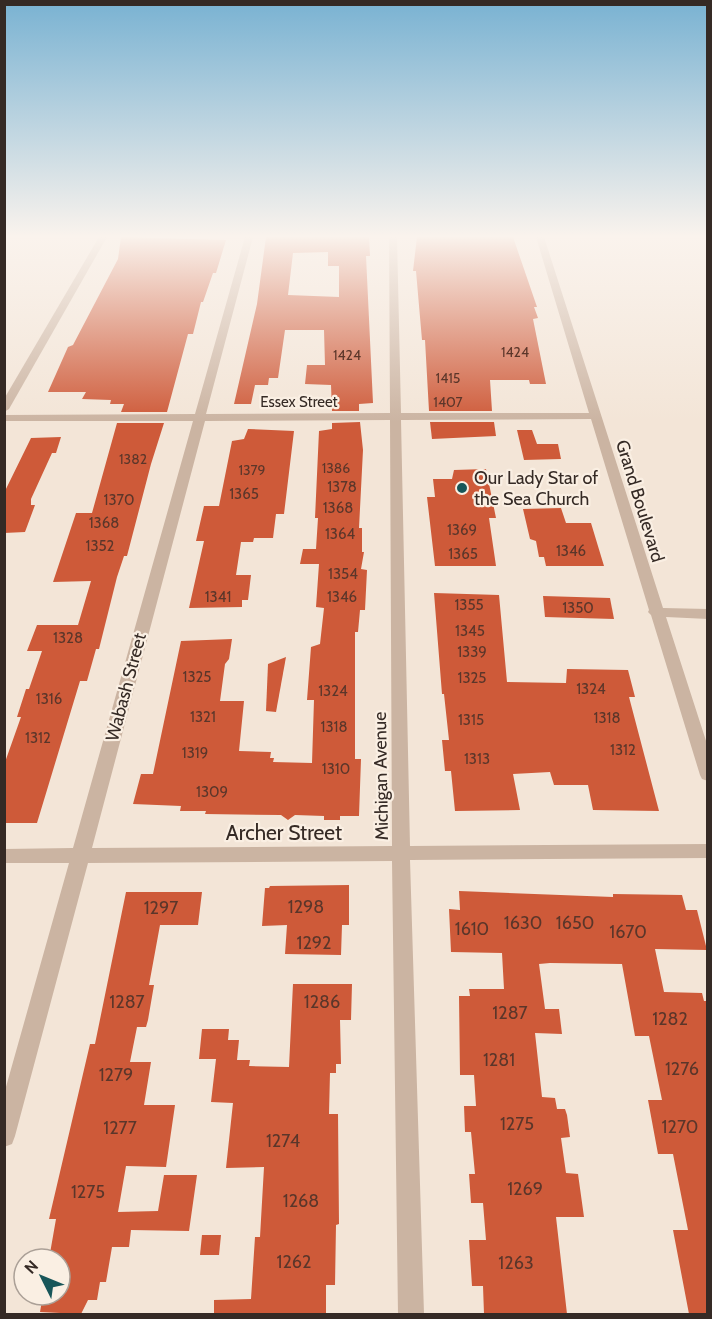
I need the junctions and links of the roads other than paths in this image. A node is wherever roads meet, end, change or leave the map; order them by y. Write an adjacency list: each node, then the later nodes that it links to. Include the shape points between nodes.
1 (68, 299): 5 (street)
2 (232, 299): 7 (street, Wabash Street)
3 (394, 299): 8 (street, Michigan Avenue)
4 (559, 299): 6 (street, Grand Boulevard)
5 (4, 409)
6 (595, 416): 8 (street, Essex Street); 10 (street, Grand Boulevard)
7 (200, 417): 8 (street, Essex Street); 9 (street, Essex Street); 15 (street, Wabash Street)
8 (396, 417): 14 (street, Michigan Avenue)
9 (4, 418)
10 (656, 612): 11 (street); 12 (street, Grand Boulevard)
11 (708, 615)
12 (708, 775)
13 (708, 851): 14 (street, Archer Street)
14 (401, 854): 15 (street, Archer Street); 18 (street, Michigan Avenue)
15 (79, 855): 16 (street, Archer Street); 17 (street, Wabash Street)
16 (4, 856)
17 (4, 1136)
18 (411, 1314)

